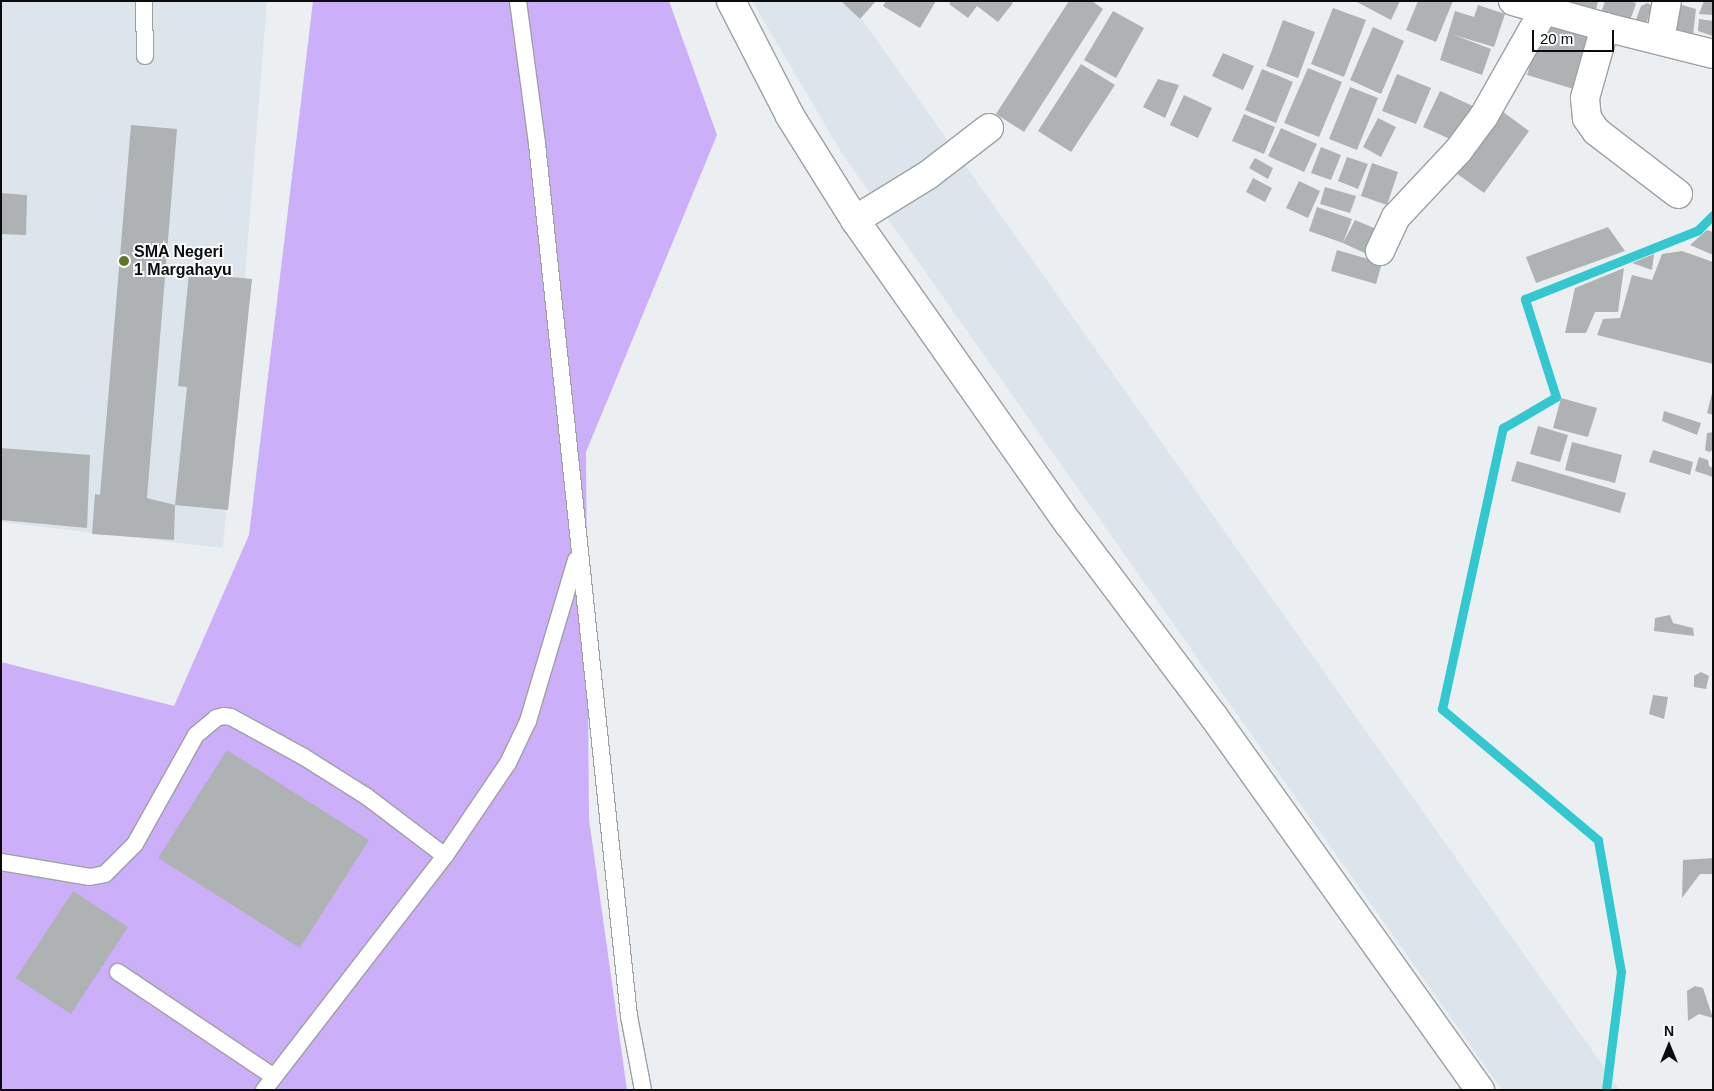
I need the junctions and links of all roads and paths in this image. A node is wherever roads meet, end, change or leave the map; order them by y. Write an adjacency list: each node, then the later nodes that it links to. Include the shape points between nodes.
1 (144, 1): 10 (lane)
2 (518, 1): 15 (lane, via 537,144)
3 (731, 1): 13 (street, via 790,116)
4 (1513, 1): 6 (street)
5 (1667, 1): 8 (street)
6 (1544, 10): 7 (street); 14 (street, via 1484,116 1458,151 1396,217)
7 (1605, 27): 8 (street); 12 (street, via 1585,98 1590,125)
8 (1660, 40): 9 (street)
9 (1713, 54)
10 (145, 56)
11 (989, 128): 13 (street, via 928,175)
12 (1678, 194)
13 (855, 220): 21 (street, via 1069,524 1214,717)
14 (1380, 251)
15 (578, 552): 16 (lane, via 533,706 517,748); 20 (lane, via 629,1016)
16 (445, 856): 17 (lane, via 358,791 304,757 224,716 216,718 196,735 135,844 105,874 90,876); 19 (lane)
17 (1, 862)
18 (118, 972): 19 (lane)
19 (269, 1084)
20 (643, 1090)
21 (1480, 1090)

